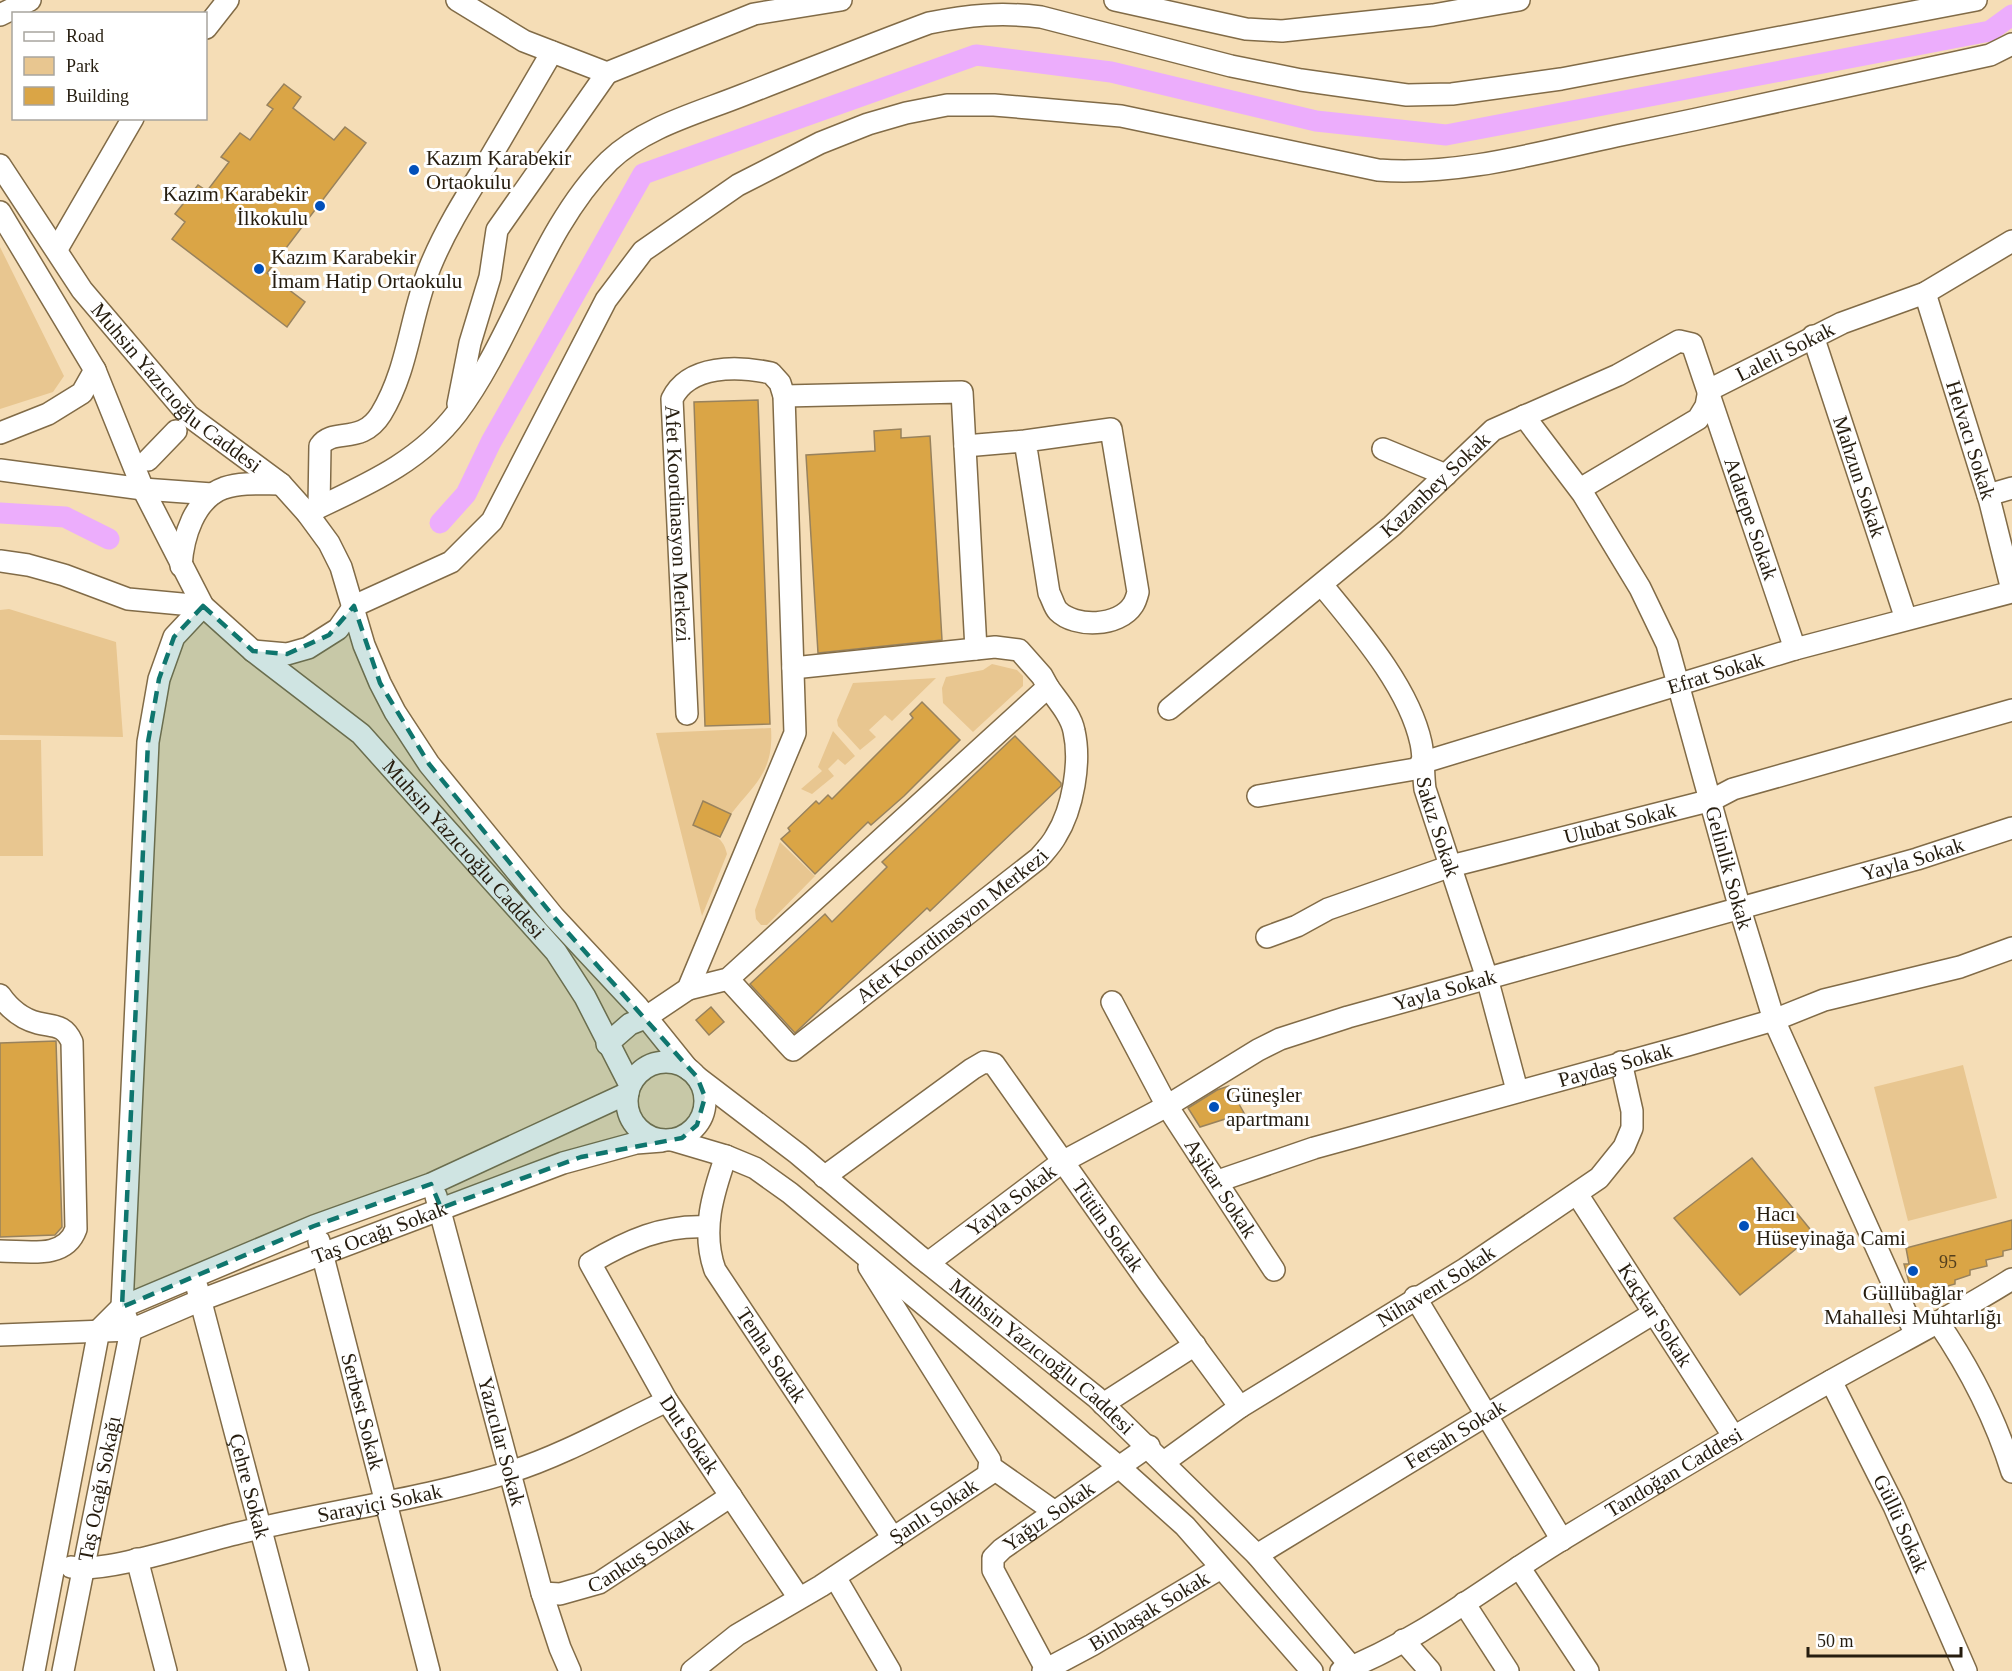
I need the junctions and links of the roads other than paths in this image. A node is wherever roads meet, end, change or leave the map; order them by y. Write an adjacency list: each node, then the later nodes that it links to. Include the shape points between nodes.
1 (30, 0): 9 (street)
2 (228, 0): 10 (street)
3 (458, 0): 12 (street, via 524,41)
4 (841, 0): 13 (street, via 754,14)
5 (1115, 0): 8 (street)
6 (1519, 0): 8 (street, via 1433,15 1292,31 1246,29)
7 (1976, 0): 24 (street, via 1573,77 1452,94 1407,95 1231,66 1041,17 971,14 929,23 654,130 611,159 586,186)
8 (1176, 6)
9 (0, 15)
10 (207, 27)
11 (2012, 44): 46 (street, via 1990,55 1742,110 1462,168 1413,173 1378,170 1121,116 1055,109 947,105 868,124 738,185 644,251 606,300 492,521 452,562)
12 (552, 52): 13 (street); 40 (street, via 439,245 423,286 407,353 382,413 360,433 332,437 320,446)
13 (607, 73): 24 (street, via 497,230 490,277 470,343)
14 (132, 120): 18 (street)
15 (0, 165): 18 (street, Muhsin Yazıcıoğlu Caddesi)
16 (0, 213): 21 (street, Muhsin Yazıcıoğlu Caddesi)
17 (2012, 241): 19 (street, Laleli Sokak)
18 (57, 249): 34 (street, Muhsin Yazıcıoğlu Caddesi, via 82,290 189,416)
19 (1925, 293): 20 (street, Laleli Sokak); 39 (street, Helvacı Sokak)
20 (1813, 336): 22 (street, Laleli Sokak); 47 (street, Mahzun Sokak)
21 (95, 370): 27 (street, via 82,393 48,414); 36 (street, Muhsin Yazıcıoğlu Caddesi)
22 (1709, 390): 25 (street, Kazanbey Sokak, via 1692,344 1679,341 1618,375); 37 (street, Laleli Sokak, via 1698,419); 49 (street, Adatepe Sokak, via 1712,409)
23 (784, 396): 29 (street, via 962,392); 51 (street); 56 (street, Afet Koordinasyon Merkezi, via 771,373 726,370 686,380 672,399)
24 (456, 414): 40 (street, via 392,472)
25 (1524, 416): 33 (street, Kazanbey Sokak, via 1493,430); 37 (street, Gelinlik Sokak)
26 (176, 431): 31 (street)
27 (0, 433)
28 (1025, 441): 28 (street, via 1049,593 1058,610 1078,622 1098,623 1117,617 1132,607 1138,592 1111,429); 29 (street)
29 (965, 446): 48 (street)
30 (1383, 449): 33 (street)
31 (148, 460)
32 (0, 470): 36 (street)
33 (1446, 475): 43 (street, Kazanbey Sokak)
34 (280, 484): 38 (street, via 247,484); 40 (street, Muhsin Yazıcıoğlu Caddesi)
35 (2012, 488): 39 (street)
36 (143, 489): 38 (street); 42 (street, Muhsin Yazıcıoğlu Caddesi)
37 (1580, 489): 52 (street, Gelinlik Sokak, via 1640,588 1667,644)
38 (212, 494): 42 (street, via 188,526)
39 (1988, 495): 44 (street, Helvacı Sokak)
40 (313, 510): 46 (street, Muhsin Yazıcıoğlu Caddesi)
41 (0, 561): 45 (street, via 64,575 128,599)
42 (181, 566): 45 (street, Muhsin Yazıcıoğlu Caddesi)
43 (1322, 585): 54 (street, Kazanbey Sokak); 57 (street, Sakız Sokak, via 1391,675 1417,728 1422,746)
44 (2011, 585): 47 (street, Efrat Sokak)
45 (203, 606): 50 (street, Muhsin Yazıcıoğlu Caddesi); 97 (street, via 174,637 159,679 148,742)
46 (354, 606): 50 (street, via 338,629 308,648 287,654); 70 (street, Muhsin Yazıcıoğlu Caddesi, via 364,645 380,683 429,764 554,916)
47 (1906, 619): 49 (street, Efrat Sokak)
48 (976, 649): 51 (street, Afet Koordinasyon Merkezi); 53 (street, Afet Koordinasyon Merkezi, via 1019,650)
49 (1795, 649): 52 (street, Efrat Sokak)
50 (253, 651): 72 (street, Muhsin Yazıcıoğlu Caddesi, via 361,734 556,952 585,997)
51 (793, 668): 67 (street, via 795,733)
52 (1680, 684): 57 (street, Efrat Sokak); 59 (street, Gelinlik Sokak)
53 (1048, 687): 66 (street); 66 (street, Afet Koordinasyon Merkezi, via 1074,729 1076,750 1073,788 1065,816 1057,835 1039,858 794,1050)
54 (1169, 709)
55 (2012, 710): 59 (street, Ulubat Sokak, via 1733,789)
56 (687, 714)
57 (1421, 766): 58 (street, Efrat Sokak); 61 (street, Sakız Sokak)
58 (1258, 796)
59 (1712, 800): 61 (street, Ulubat Sokak); 62 (street, Gelinlik Sokak)
60 (2012, 828): 62 (street, Yayla Sokak)
61 (1451, 866): 63 (street, Ulubat Sokak, via 1328,909 1297,927); 65 (street, Sakız Sokak)
62 (1740, 909): 65 (street, Yayla Sokak); 71 (street, Gelinlik Sokak)
63 (1268, 937)
64 (2012, 948): 71 (street, Paydaş Sokak, via 1960,967 1824,1000)
65 (1487, 978): 76 (street, Sakız Sokak); 77 (street, Yayla Sokak, via 1280,1039)
66 (729, 979): 67 (street)
67 (688, 989): 70 (street)
68 (0, 995): 88 (street, via 29,1020 64,1029 72,1042 76,1229 68,1243 56,1250)
69 (1112, 1002): 77 (street, Aşikar Sokak)
70 (645, 1018): 72 (street, via 618,1032); 74 (street, Muhsin Yazıcıoğlu Caddesi)
71 (1774, 1020): 73 (street, Paydaş Sokak); 102 (street, Gelinlik Sokak)
72 (607, 1044): 75 (street, Muhsin Yazıcıoğlu Caddesi)
73 (1621, 1062): 76 (street, Paydaş Sokak); 84 (street, Nihavent Sokak, via 1632,1128 1611,1166)
74 (693, 1073): 75 (street, via 667,1062 656,1063 636,1075); 78 (street, via 705,1097 702,1116 690,1132); 81 (street, Muhsin Yazıcıoğlu Caddesi)
75 (629, 1089): 78 (street, via 627,1109 632,1121 650,1138); 83 (street, Taş Ocağı Sokak)
76 (1517, 1090): 82 (street, Paydaş Sokak)
77 (1167, 1106): 80 (street, Yayla Sokak); 82 (street, Aşikar Sokak)
78 (667, 1140): 79 (street, Muhsin Yazıcıoğlu Caddesi); 85 (street, Taş Ocağı Sokak, via 636,1143 581,1157)
79 (726, 1156): 87 (street, Tenha Sokak); 89 (street, Muhsin Yazıcıoğlu Caddesi, via 755,1168 790,1193)
80 (1062, 1162): 81 (street, Tütün Sokak, via 994,1065 984,1062); 91 (street, Yayla Sokak); 104 (street, Tütün Sokak)
81 (824, 1177): 91 (street, Muhsin Yazıcıoğlu Caddesi)
82 (1218, 1180): 92 (street, Aşikar Sokak)
83 (431, 1184): 85 (street, Yazıcılar Sokak); 86 (street, Taş Ocağı Sokak)
84 (1577, 1194): 95 (street, Nihavent Sokak, via 1465,1269); 98 (street, Kaçkar Sokak)
85 (441, 1208): 90 (street, Taş Ocağı Sokak); 115 (street, Yazıcılar Sokak)
86 (314, 1226): 90 (street, Serbest Sokak); 93 (street, Taş Ocağı Sokak)
87 (708, 1227): 106 (street, Dut Sokak, via 662,1231 634,1240 590,1263); 121 (street, Tenha Sokak, via 708,1252 726,1289)
88 (0, 1251)
89 (861, 1254): 113 (street, Muhsin Yazıcıoğlu Caddesi); 114 (street, Şanlı Sokak)
90 (323, 1255): 96 (street, Taş Ocağı Sokak); 118 (street, Serbest Sokak)
91 (928, 1263): 107 (street, Muhsin Yazıcıoğlu Caddesi)
92 (1274, 1269)
93 (194, 1275): 96 (street, Çehre Sokak); 97 (street, Taş Ocağı Sokak)
94 (2012, 1279): 99 (street, Tandoğan Caddesi)
95 (1415, 1297): 108 (street, Nihavent Sokak); 109 (street)
96 (201, 1300): 101 (street, Taş Ocağı Sokak); 120 (street, Çehre Sokak)
97 (122, 1307): 100 (street, Taş Ocağı Sokak); 101 (street)
98 (1654, 1313): 109 (street, Fersah Sokak); 110 (street, Kaçkar Sokak)
99 (1938, 1322): 102 (street, Tandoğan Caddesi); 116 (street, via 1962,1358 1994,1421)
100 (99, 1330): 101 (street, Taş Ocağı Sokak); 103 (street); 125 (street)
101 (131, 1330): 128 (street, Taş Ocağı Sokağı)
102 (1915, 1333): 105 (street, Tandoğan Caddesi)
103 (0, 1335)
104 (1195, 1345): 107 (street); 108 (street, Tütün Sokak)
105 (1830, 1381): 110 (street, Tandoğan Caddesi); 148 (street, Güllü Sokak, via 1894,1506)
106 (667, 1401): 115 (street, Sarayiçi Sokak); 117 (street, Dut Sokak)
107 (1103, 1404): 111 (street, Muhsin Yazıcıoğlu Caddesi)
108 (1240, 1407): 112 (street, Nihavent Sokak)
109 (1485, 1415): 122 (street); 123 (street, Fersah Sokak)
110 (1734, 1437): 122 (street, Tandoğan Caddesi)
111 (1149, 1446): 112 (street, Muhsin Yazıcıoğlu Caddesi); 113 (street, Yağız Sokak)
112 (1164, 1462): 123 (street, Muhsin Yazıcıoğlu Caddesi)
113 (1118, 1466): 119 (street, Yağız Sokak); 127 (street, Muhsin Yazıcıoğlu Caddesi, via 1185,1526)
114 (991, 1467): 119 (street); 121 (street, Şanlı Sokak, via 988,1475)
115 (509, 1472): 118 (street, Sarayiçi Sokak); 130 (street, Yazıcılar Sokak)
116 (2012, 1472)
117 (731, 1496): 130 (street, Cankuş Sokak, via 599,1583 560,1594); 131 (street, Dut Sokak)
118 (387, 1503): 120 (street, Sarayiçi Sokak); 140 (street, Serbest Sokak)
119 (1055, 1512): 134 (street, Yağız Sokak, via 993,1558 993,1570)
120 (259, 1528): 124 (street, Sarayiçi Sokak); 139 (street, Çehre Sokak)
121 (893, 1538): 129 (street, Şanlı Sokak)
122 (1562, 1540): 126 (street, Tandoğan Caddesi)
123 (1257, 1556): 135 (street, Muhsin Yazıcıoğlu Caddesi)
124 (137, 1558): 128 (street, Sarayiçi Sokak); 138 (street)
125 (55, 1564): 128 (street); 136 (street)
126 (1520, 1567): 132 (street, Tandoğan Caddesi); 147 (street)
127 (1221, 1568): 134 (street, Binbaşak Sokak); 144 (street, Muhsin Yazıcıoğlu Caddesi)
128 (82, 1569): 137 (street, Taş Ocağı Sokağı)
129 (835, 1577): 131 (street, Şanlı Sokak); 143 (street)
130 (542, 1593): 141 (street, Yazıcılar Sokak)
131 (799, 1598): 142 (street, Şanlı Sokak, via 737,1635)
132 (1464, 1603): 133 (street, Tandoğan Caddesi); 146 (street)
133 (1403, 1640): 135 (street, Tandoğan Caddesi); 145 (street)
134 (1045, 1670)
135 (1349, 1670)
136 (34, 1671)
137 (63, 1671)
138 (166, 1671)
139 (298, 1671)
140 (429, 1671)
141 (570, 1671)
142 (692, 1671)
143 (891, 1671)
144 (1312, 1671)
145 (1430, 1671)
146 (1508, 1671)
147 (1588, 1671)
148 (1966, 1671)

